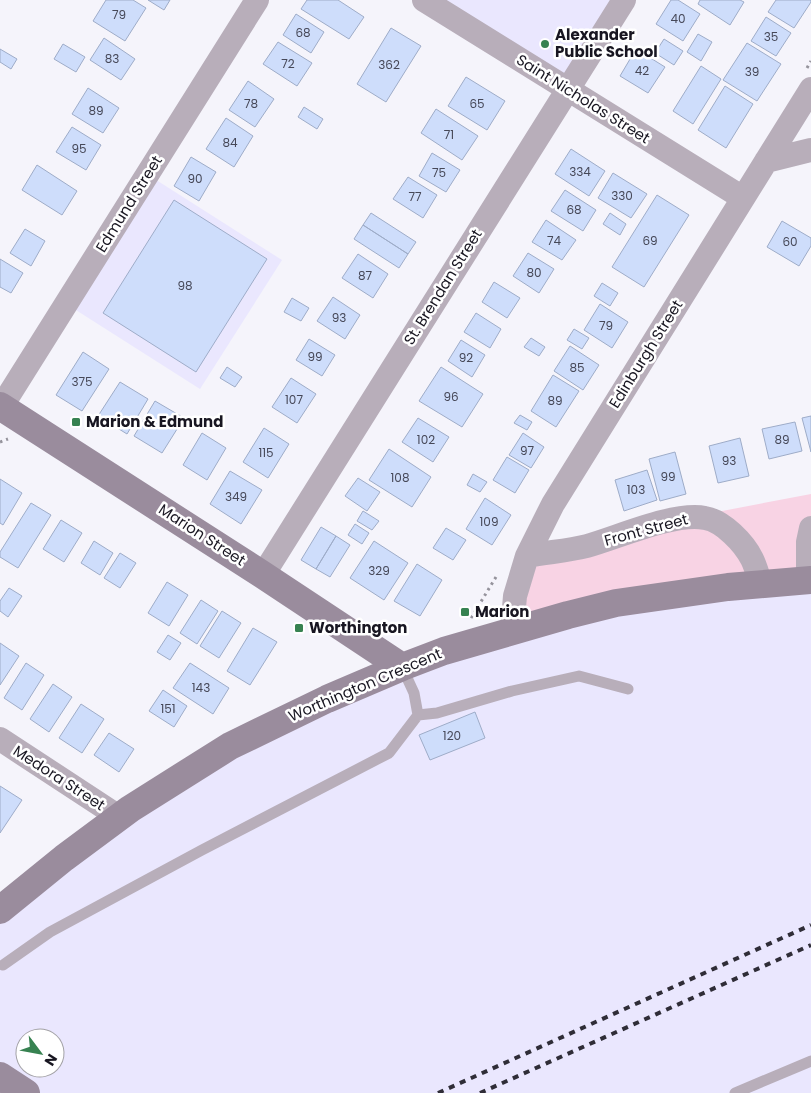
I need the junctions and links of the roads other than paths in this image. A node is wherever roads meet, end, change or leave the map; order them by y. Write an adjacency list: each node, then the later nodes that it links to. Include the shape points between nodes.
1 (257, 0): 9 (street, Edmund Street)
2 (424, 0): 5 (street, Saint Nicholas Street)
3 (624, 0): 5 (street, St. Brendan Street)
4 (811, 89): 7 (street, Edinburgh Street)
5 (566, 90): 8 (street, Saint Nicholas Street); 12 (street, St. Brendan Street)
6 (811, 150): 7 (street)
7 (766, 161): 8 (street, Edinburgh Street)
8 (743, 198): 11 (street, Edinburgh Street, via 553,504)
9 (0, 407): 12 (street, Marion Street)
10 (811, 528): 13 (street, via 808,542)
11 (527, 556): 14 (street, Front Street, via 586,546 686,517 706,518 742,542 753,560); 15 (street, Edinburgh Street, via 515,596)
12 (263, 575): 16 (street, Marion Street)
13 (810, 580): 14 (street, Worthington Crescent)
14 (761, 584): 15 (street, Worthington Crescent, via 676,593 616,604)
15 (512, 631): 16 (street, Worthington Crescent)
16 (402, 667): 18 (lane, via 414,694); 20 (street, Worthington Crescent, via 230,746)
17 (628, 689): 18 (lane, via 579,676 437,713)
18 (418, 715): 22 (lane, via 389,753 50,932)
19 (0, 739): 20 (street, Medora Street)
20 (119, 817): 21 (street, Worthington Crescent)
21 (0, 910)
22 (3, 965)
23 (811, 1061): 26 (lane)
24 (0, 1076): 25 (street)
25 (26, 1093)
26 (735, 1093)

